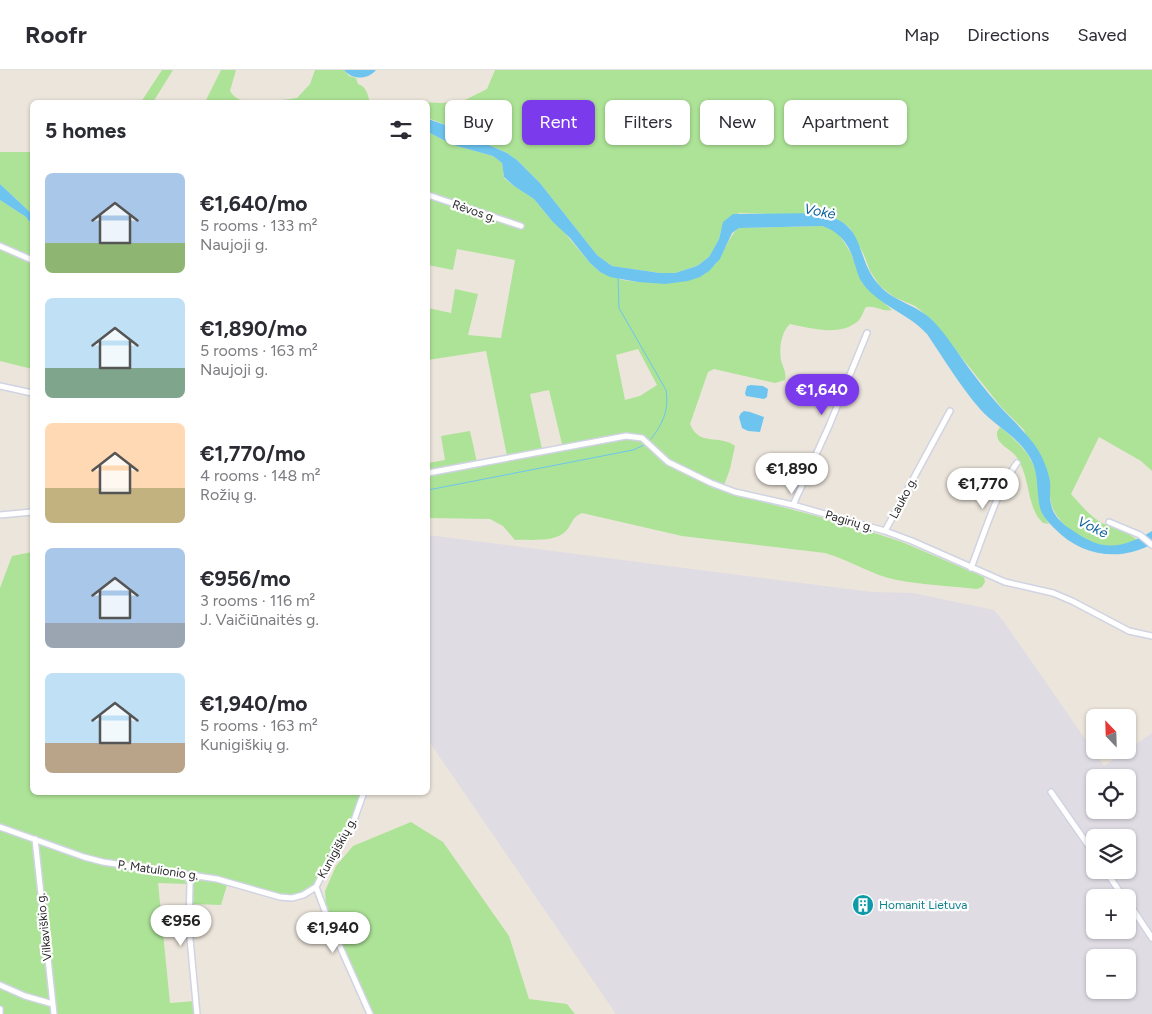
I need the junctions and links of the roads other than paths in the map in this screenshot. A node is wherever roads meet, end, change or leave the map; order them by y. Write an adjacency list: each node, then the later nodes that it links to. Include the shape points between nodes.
1 (430, 196): 2 (street, Rėvos g.)
2 (521, 226)
3 (0, 246): 4 (street)
4 (30, 259)
5 (866, 333): 11 (street, via 829,426)
6 (0, 386): 7 (street)
7 (30, 393)
8 (950, 411): 15 (street, Lauko g.)
9 (1017, 463): 17 (street, via 998,499)
10 (430, 473): 11 (street, Pagirių g., via 634,436 642,438 668,462 711,483)
11 (792, 505): 15 (street, Pagirių g.)
12 (30, 512): 13 (street)
13 (0, 515)
14 (1108, 522): 16 (street, via 1142,536)
15 (885, 531): 17 (street, Pagirių g.)
16 (1152, 545)
17 (971, 568): 18 (street, Pagirių g., via 1005,582 1053,593 1129,631)
18 (1152, 636)
19 (1051, 792): 23 (street)
20 (363, 795): 27 (street, Kunigiškių g., via 352,826)
21 (0, 827): 22 (street, P. Matulionio g.)
22 (35, 839): 24 (street, P. Matulionio g., via 102,862); 31 (street, Vilkaviškio g.)
23 (1086, 842)
24 (185, 874): 25 (street, P. Matulionio g.); 26 (street)
25 (199, 876): 26 (street); 27 (street, P. Matulionio g., via 280,897 298,896)
26 (190, 882): 35 (street, via 189,928)
27 (316, 887): 36 (street, Kunigiškių g., via 328,922)
28 (1136, 914): 29 (street)
29 (1152, 938)
30 (0, 985): 31 (street)
31 (52, 1004): 34 (street, Vilkaviškio g.)
32 (0, 1010): 33 (street)
33 (0, 1014)
34 (54, 1014)
35 (198, 1014)
36 (370, 1014)

